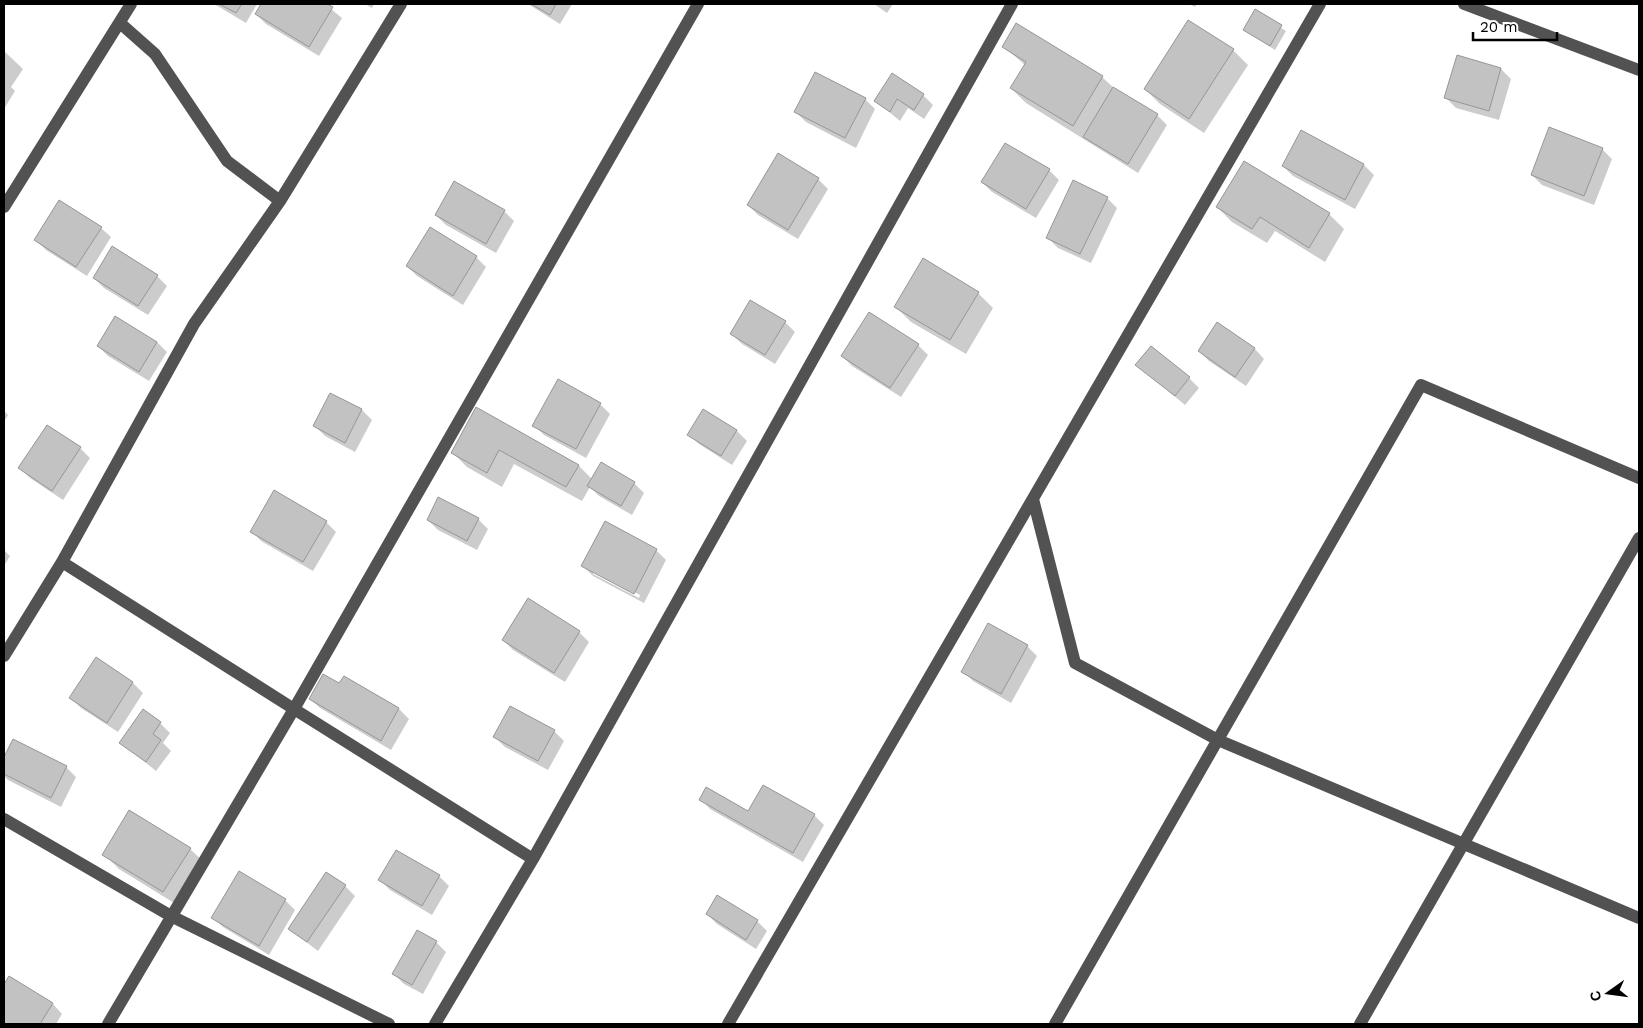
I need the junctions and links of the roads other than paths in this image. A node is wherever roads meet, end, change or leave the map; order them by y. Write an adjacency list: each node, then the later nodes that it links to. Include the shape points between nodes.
1 (131, 4): 7 (street)
2 (401, 4): 9 (street)
3 (698, 4): 16 (street)
4 (1012, 4): 20 (street)
5 (1320, 4): 12 (street)
6 (1464, 4): 8 (street)
7 (120, 23): 9 (street, via 155,54 227,161); 10 (street)
8 (1639, 70)
9 (280, 201): 14 (street, via 194,324)
10 (4, 207)
11 (1639, 478): 17 (street, via 1422,385)
12 (1033, 499): 17 (street, via 1075,662); 26 (street)
13 (1639, 538): 19 (street)
14 (62, 562): 15 (street); 16 (street)
15 (4, 656)
16 (294, 709): 20 (street); 21 (street)
17 (1218, 740): 19 (street); 27 (street)
18 (4, 819): 21 (street)
19 (1463, 844): 22 (street); 28 (street)
20 (533, 859): 25 (street)
21 (171, 916): 23 (street); 24 (street)
22 (1639, 918)
23 (108, 1024)
24 (389, 1024)
25 (435, 1024)
26 (728, 1024)
27 (1055, 1024)
28 (1360, 1024)

